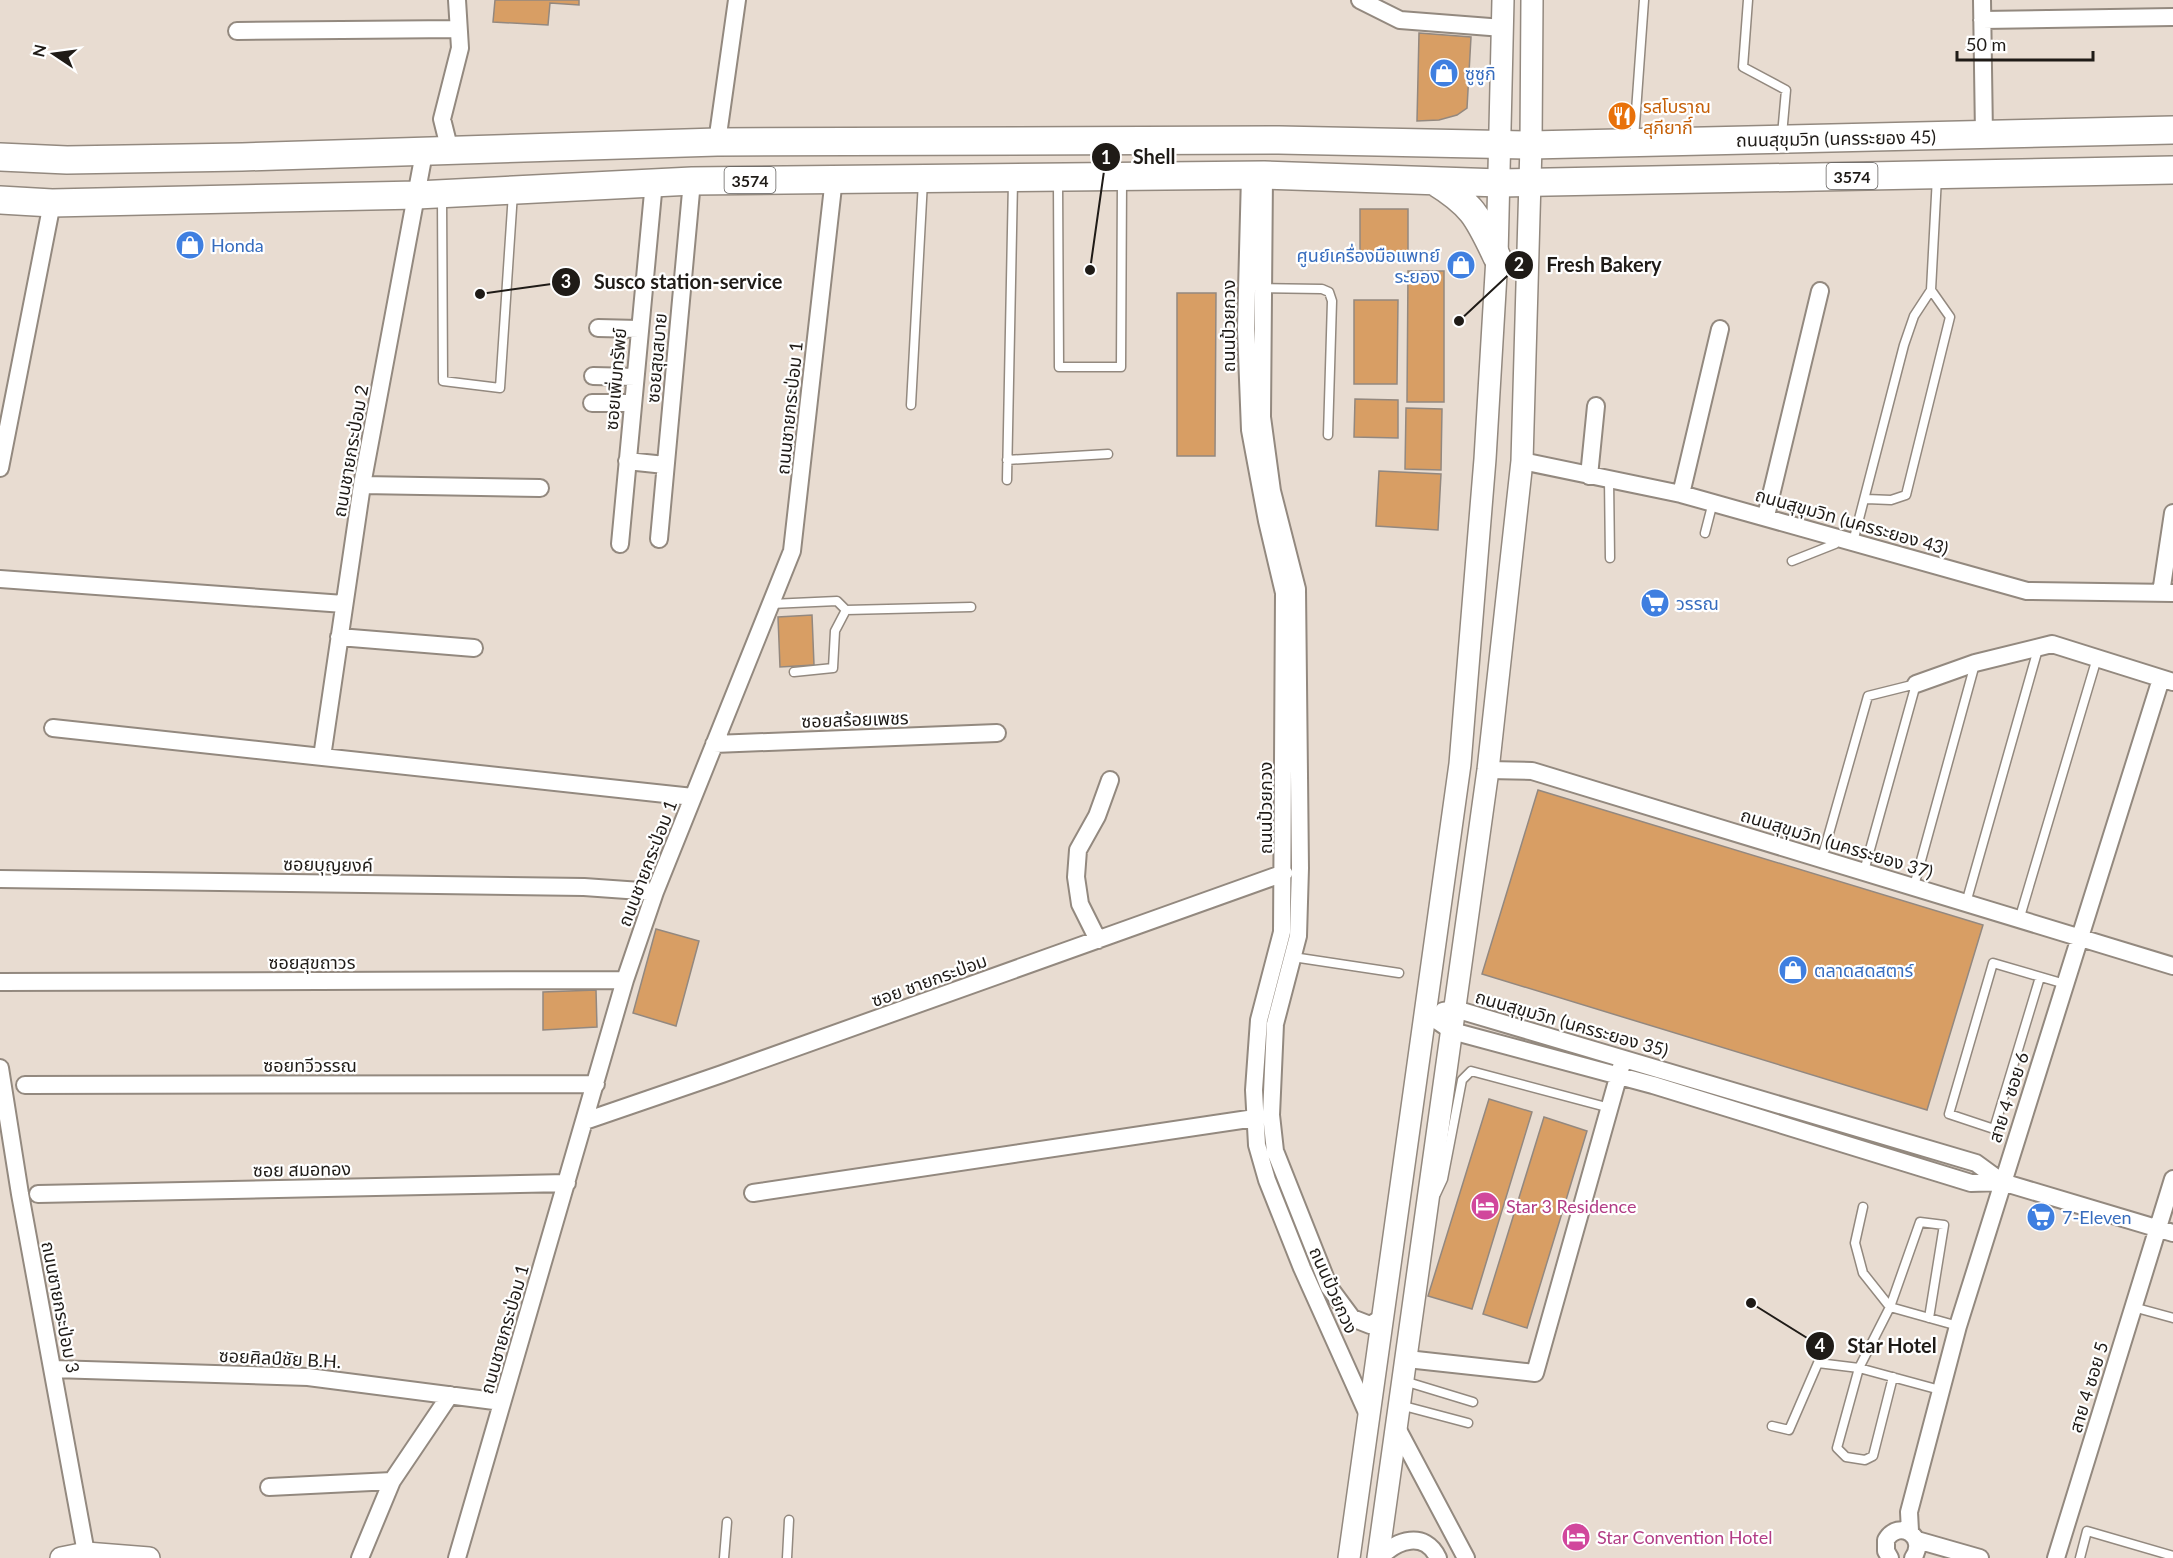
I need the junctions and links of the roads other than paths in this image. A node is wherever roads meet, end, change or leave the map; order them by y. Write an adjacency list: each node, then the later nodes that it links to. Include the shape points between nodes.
1 (457, 0): 12 (street)
2 (737, 0): 17 (street)
3 (1360, 0): 11 (street, via 1400,20)
4 (1503, 0): 11 (street)
5 (1532, 0): 20 (street)
6 (1644, 0): 18 (lane)
7 (1748, 0): 16 (lane, via 1743,67 1786,90)
8 (1982, 0): 10 (street)
9 (2173, 17): 10 (street)
10 (1982, 20): 15 (street)
11 (1503, 28): 19 (street)
12 (458, 29): 13 (street); 21 (street, via 460,48)
13 (237, 31)
14 (2173, 130): 15 (main road, ถนนสุขุมวิท (นครระยอง 45) / 3574)
15 (1984, 135): 16 (main road, ถนนสุขุมวิท (นครระยอง 45) / 3574)
16 (1782, 138): 18 (main road, ถนนสุขุมวิท (นครระยอง 45) / 3574)
17 (717, 142): 19 (main road, 3574, via 1278,140); 21 (main road, 3574)
18 (1634, 142): 20 (main road, ถนนสุขุมวิท (นครระยอง 45) / 3574)
19 (1498, 145): 20 (main road, ถนนสุขุมวิท (นครระยอง 45) / 3574); 35 (street)
20 (1531, 145): 34 (street)
21 (437, 152): 22 (main road, 3574, via 67,160); 37 (street, ถนนชายกระป่อม 2)
22 (0, 157)
23 (2173, 170): 24 (main road, ถนนสุขุมวิท (นครระยอง 45) / 3574)
24 (1937, 174): 34 (main road, ถนนสุขุมวิท (นครระยอง 45) / 3574); 42 (lane)
25 (1257, 176): 28 (main road, 3574); 32 (main road, 3574); 41 (street, ถนนป้วยกวง); 99 (street, ถนนป้วยกวง, via 1246,329 1250,430 1284,593)
26 (1013, 177): 27 (main road, 3574); 30 (main road, 3574); 55 (lane)
27 (1058, 177): 28 (main road, 3574); 28 (lane, via 1059,367 1121,367)
28 (1122, 177)
29 (834, 178): 30 (main road, 3574); 31 (main road, 3574); 79 (street, ถนนชายกระป่อม 1, via 792,551)
30 (923, 178): 51 (lane)
31 (692, 180): 33 (main road, 3574); 58 (street, ซอยสุขสบาย)
32 (1434, 181): 35 (main road, 3574); 40 (main road, via 1461,197 1478,216)
33 (654, 182): 36 (main road, 3574); 45 (street, ซอยเพิ่มทรัพย์)
34 (1530, 182): 35 (main road, ถนนสุขุมวิท (นครระยอง 45) / 3574); 57 (street)
35 (1500, 183): 40 (street)
36 (513, 190): 37 (main road, 3574); 37 (lane, via 500,388 443,381)
37 (430, 195): 39 (main road, 3574); 63 (street, ถนนชายกระป่อม 2)
38 (0, 200): 39 (main road, 3574)
39 (52, 203): 59 (street)
40 (1497, 257): 115 (street, via 1460,764)
41 (1262, 288): 53 (lane, via 1329,291 1332,301); 107 (street, ถนนป้วยกวง, via 1262,417 1272,491 1297,589 1300,868 1298,936)
42 (1931, 290): 66 (lane, via 1914,316 1904,345); 66 (lane, via 1950,317 1906,495 1892,500)
43 (1820, 291): 69 (street)
44 (598, 328): 45 (street)
45 (639, 329): 48 (street, ซอยเพิ่มทรัพย์)
46 (1720, 329): 65 (street)
47 (593, 376): 48 (street)
48 (635, 377): 50 (street, ซอยเพิ่มทรัพย์)
49 (592, 403): 50 (street)
50 (633, 404): 56 (street, ซอยเพิ่มทรัพย์)
51 (911, 405)
52 (1596, 406): 60 (street)
53 (1328, 435)
54 (1108, 454): 55 (lane)
55 (1007, 460): 62 (lane)
56 (627, 461): 58 (street); 73 (street, ซอยเพิ่มทรัพย์)
57 (1522, 461): 60 (street, ถนนสุขุมวิท (นครระยอง 43)); 94 (street)
58 (665, 465): 71 (street, ซอยสุขสบาย)
59 (0, 468)
60 (1589, 476): 61 (street, ถนนสุขุมวิท (นครระยอง 43))
61 (1609, 479): 65 (street, ถนนสุขุมวิท (นครระยอง 43)); 74 (lane)
62 (1007, 480)
63 (362, 485): 64 (street); 78 (street, ถนนชายกระป่อม 2)
64 (540, 488)
65 (1681, 494): 67 (street, ถนนสุขุมวิท (นครระยอง 43))
66 (1866, 499): 72 (lane)
67 (1713, 502): 69 (street, ถนนสุขุมวิท (นครระยอง 43)); 70 (lane)
68 (2173, 513): 77 (street)
69 (1766, 516): 72 (street, ถนนสุขุมวิท (นครระยอง 43))
70 (1705, 532)
71 (659, 539)
72 (1846, 539): 75 (lane); 77 (street, ถนนสุขุมวิท (นครระยอง 43), via 2027,591)
73 (620, 544)
74 (1610, 558)
75 (1792, 561)
76 (0, 579): 78 (street)
77 (2167, 593)
78 (344, 604): 82 (street, ถนนชายกระป่อม 2)
79 (771, 604): 81 (lane, via 837,601); 92 (street, ถนนชายกระป่อม 1)
80 (971, 607): 81 (lane)
81 (846, 610): 87 (lane, via 835,631 833,668)
82 (339, 637): 83 (street); 93 (street, ถนนชายกระป่อม 2)
83 (474, 648)
84 (2038, 649): 85 (street, via 2052,644); 86 (street); 103 (lane)
85 (2097, 658): 88 (street); 104 (lane)
86 (1975, 663): 89 (street); 101 (lane)
87 (794, 672)
88 (2167, 680): 105 (street, สาย 4 ซอย 6)
89 (1916, 684): 97 (lane, via 1868,696); 98 (lane)
90 (53, 728): 93 (street)
91 (997, 733): 92 (street, ซอยสร้อยเพชร)
92 (714, 744): 96 (street, ถนนชายกระป่อม 1)
93 (322, 758): 96 (street)
94 (1488, 770): 97 (street, ถนนสุขุมวิท (นครระยอง 37), via 1532,771); 114 (street)
95 (1110, 780): 106 (street, via 1077,859 1080,904)
96 (693, 797): 102 (street, ถนนชายกระป่อม 1)
97 (1822, 858): 98 (street, ถนนสุขุมวิท (นครระยอง 37))
98 (1864, 871): 101 (street, ถนนสุขุมวิท (นครระยอง 37))
99 (1284, 873): 106 (street, ซอย ชายกระป่อม); 123 (street, ถนนป้วยกวง, via 1282,932 1259,1020)
100 (0, 879): 102 (street, ซอยบุญยงค์, via 584,886)
101 (1914, 886): 103 (street, ถนนสุขุมวิท (นครระยอง 37))
102 (655, 892): 111 (street, ถนนชายกระป่อม 1)
103 (1966, 903): 104 (street, ถนนสุขุมวิท (นครระยอง 37))
104 (2019, 920): 105 (street, ถนนสุขุมวิท (นครระยอง 37))
105 (2079, 938): 108 (street, ถนนสุขุมวิท (นครระยอง 37)); 113 (street, สาย 4 ซอย 6)
106 (1098, 940): 124 (street, ซอย ชายกระป่อม)
107 (1293, 957): 109 (lane); 134 (street, ถนนป้วยกวง, via 1275,1024 1271,1115 1275,1150 1320,1267)
108 (2173, 966)
109 (1399, 973)
110 (2040, 977): 110 (lane, via 1993,963 1949,1114 1994,1129); 113 (lane)
111 (625, 980): 112 (street, ซอยสุขถาวร); 120 (street, ถนนชายกระป่อม 1)
112 (0, 982)
113 (2065, 984): 126 (street, สาย 4 ซอย 6)
114 (1455, 1010): 115 (street, ถนนสุขุมวิท (นครระยอง 35)); 116 (street); 117 (street, ถนนสุขุมวิท (นครระยอง 35))
115 (1427, 1014): 116 (street, ถนนสุขุมวิท (นครระยอง 35)); 137 (street)
116 (1452, 1031): 119 (street, ถนนสุขุมวิท (นครระยอง 35)); 130 (street)
117 (1624, 1059): 119 (street); 126 (street, ถนนสุขุมวิท (นครระยอง 35), via 1976,1163)
118 (0, 1068): 143 (street, ถนนชายกระป่อม 3)
119 (1619, 1076): 122 (street); 126 (street, ถนนสุขุมวิท (นครระยอง 35), via 1971,1183)
120 (596, 1084): 121 (street, ซอยทวีวรรณ); 124 (street, ถนนชายกระป่อม 1)
121 (25, 1085)
122 (1610, 1108): 130 (lane, via 1471,1071 1462,1080 1443,1179 1436,1194); 141 (street, via 1534,1373)
123 (1255, 1118): 128 (street); 133 (street, ถนนป้วยกวง, via 1257,1145 1267,1180)
124 (585, 1121): 127 (street, ถนนชายกระป่อม 1)
125 (2173, 1179): 132 (street, สาย 4 ซอย 5)
126 (2002, 1182): 132 (street, ถนนสุขุมวิท (นครระยอง 35)); 140 (street, สาย 4 ซอย 6)
127 (567, 1183): 129 (street, ซอย สมอทอง); 148 (street, ถนนชายกระป่อม 1)
128 (753, 1193)
129 (38, 1194)
130 (1430, 1195): 141 (street)
131 (1863, 1207): 135 (lane, via 1855,1243 1863,1273)
132 (2165, 1230): 136 (street, สาย 4 ซอย 5)
133 (1315, 1297): 134 (street, via 1333,1307); 151 (street, ถนนป้วยกวง)
134 (1341, 1304): 137 (street, ถนนป้วยกวง, via 1361,1323 1370,1325)
135 (1890, 1307): 138 (lane); 138 (lane, via 1920,1222 1944,1225); 142 (lane)
136 (2133, 1307): 139 (lane); 175 (street, สาย 4 ซอย 5)
137 (1384, 1317): 151 (street)
138 (1929, 1318): 140 (lane)
139 (2173, 1318)
140 (1958, 1326): 146 (street, สาย 4 ซอย 6)
141 (1407, 1359): 145 (street)
142 (1859, 1368): 144 (lane); 144 (lane, via 1837,1448 1855,1460 1872,1456); 153 (lane, via 1818,1364 1789,1430)
143 (54, 1369): 147 (street, ซอยศิลป์ชัย B.H., via 308,1377); 160 (street, ถนนชายกระป่อม 3)
144 (1893, 1377): 146 (lane)
145 (1404, 1381): 149 (lane); 150 (street)
146 (1940, 1390): 159 (street, สาย 4 ซอย 6, via 1909,1512)
147 (450, 1395): 148 (street, ซอยศิลป์ชัย B.H.); 155 (street)
148 (502, 1402): 166 (street, ถนนชายกระป่อม 1)
149 (1473, 1402)
150 (1400, 1405): 152 (lane); 154 (street)
151 (1369, 1418): 169 (street)
152 (1468, 1424)
153 (1772, 1426)
154 (1397, 1428): 170 (street); 172 (street)
155 (392, 1481): 156 (street); 165 (street)
156 (269, 1487)
157 (789, 1521): 168 (lane)
158 (727, 1522): 167 (lane)
159 (1914, 1536): 162 (street, via 1898,1530 1888,1536); 173 (street, สาย 4 ซอย 6, via 1918,1546); 174 (street)
160 (86, 1553): 163 (street); 164 (street)
161 (2173, 1556): 176 (lane, via 2087,1532)
162 (1888, 1557)
163 (61, 1558)
164 (149, 1558)
165 (360, 1558)
166 (457, 1558)
167 (724, 1558)
168 (787, 1558)
169 (1349, 1558)
170 (1379, 1558): 171 (street, via 1394,1544 1412,1541 1428,1545)
171 (1438, 1558)
172 (1466, 1558)
173 (1913, 1558)
174 (1980, 1558)
175 (2056, 1558)
176 (2080, 1558)

